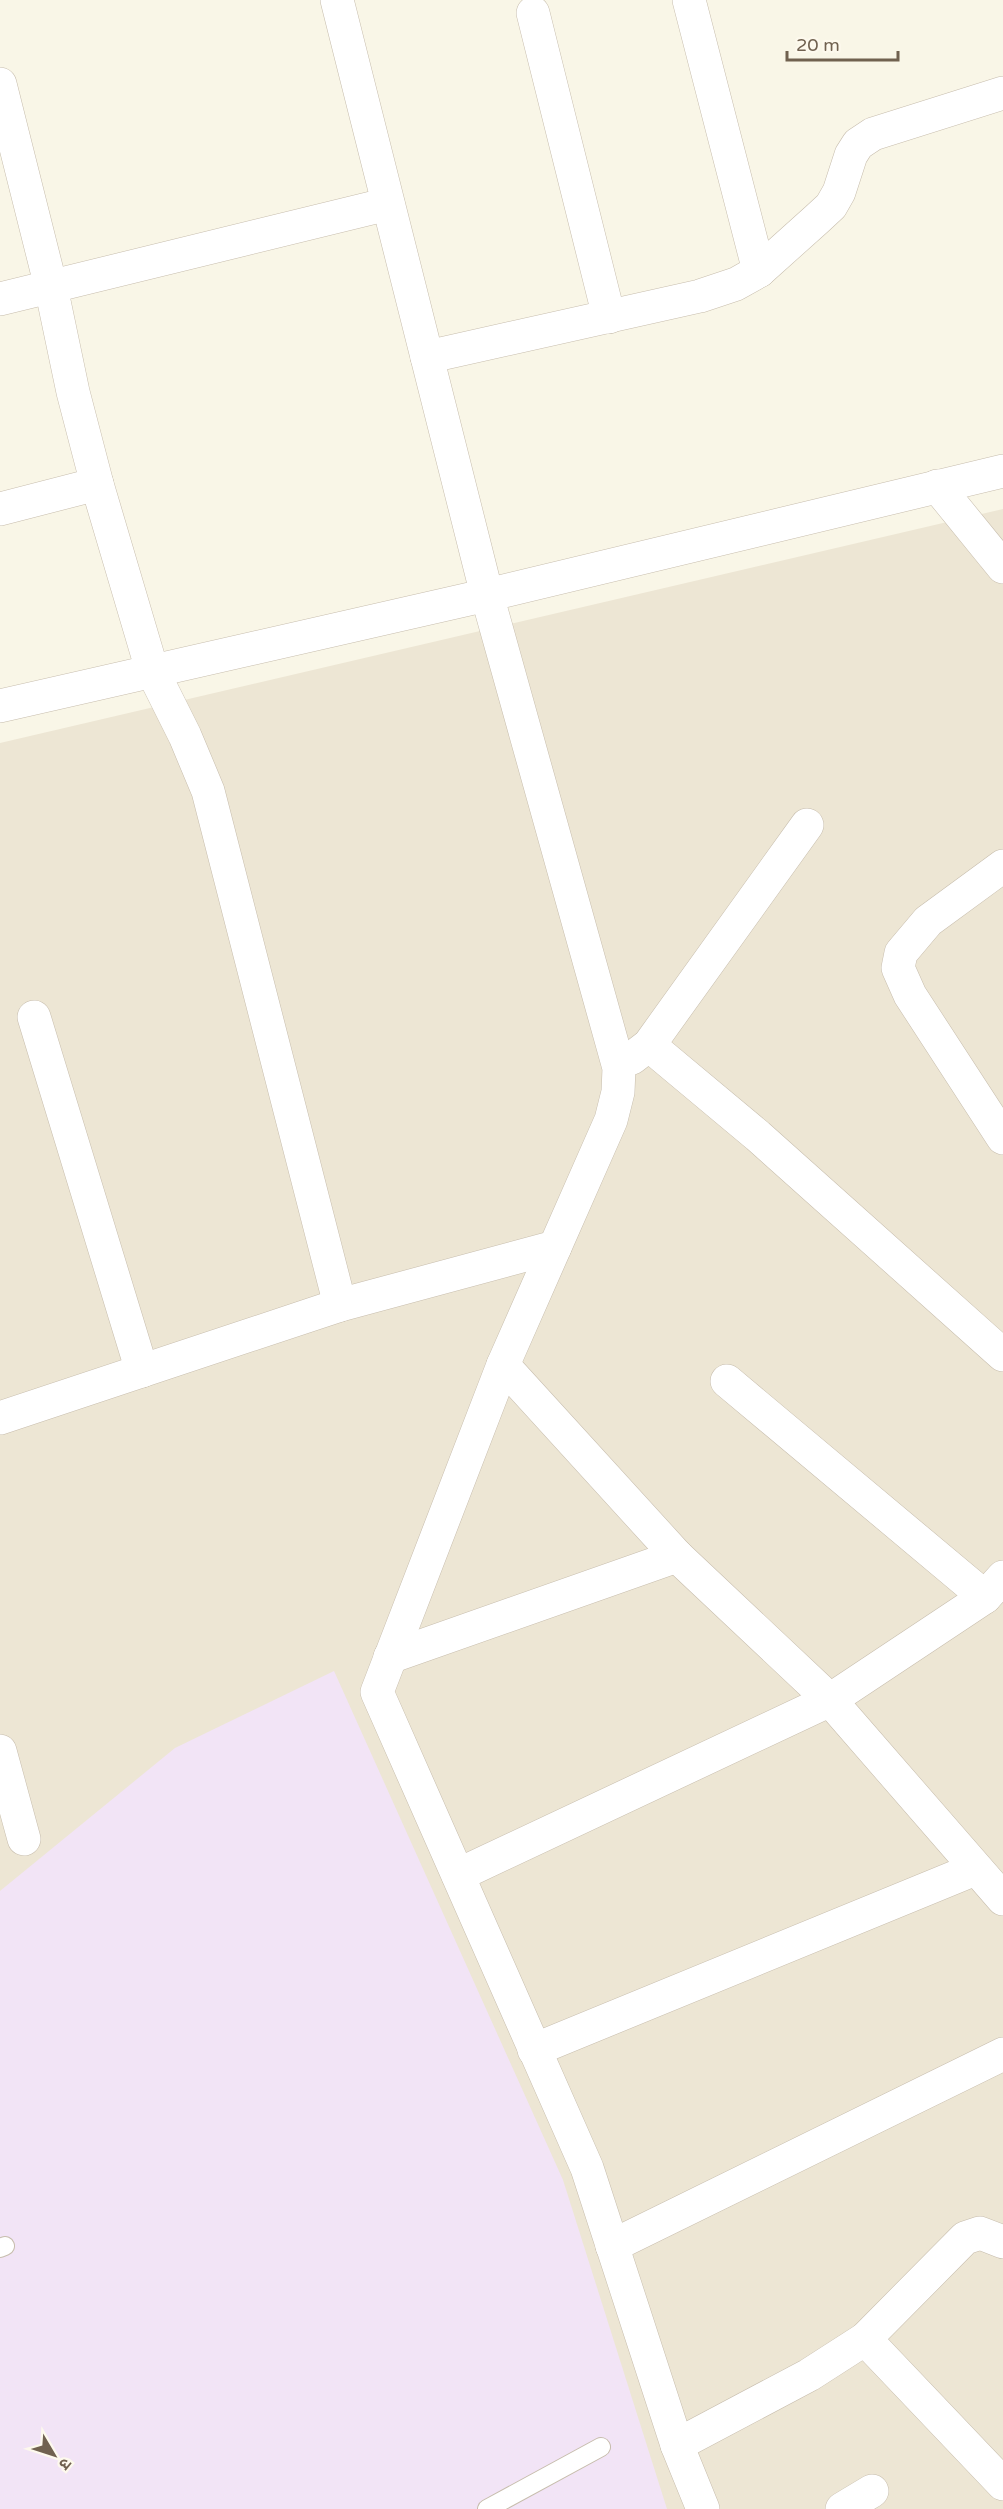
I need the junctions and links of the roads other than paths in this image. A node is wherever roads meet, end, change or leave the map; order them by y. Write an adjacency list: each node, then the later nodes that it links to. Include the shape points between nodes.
1 (337, 0): 6 (street)
2 (689, 0): 7 (street)
3 (533, 13): 10 (street)
4 (0, 84): 8 (street)
5 (1003, 93): 7 (street, via 864,139 851,155 831,206)
6 (388, 204): 8 (street); 11 (street)
7 (759, 271): 10 (street, via 700,296)
8 (51, 287): 9 (street); 13 (street)
9 (0, 299)
10 (609, 316): 11 (street)
11 (427, 357): 17 (street)
12 (1003, 471): 14 (street)
13 (97, 484): 15 (street); 18 (street)
14 (937, 486): 16 (street); 17 (street)
15 (0, 509)
16 (1003, 567)
17 (487, 595): 18 (street); 24 (street)
18 (152, 670): 19 (street); 27 (street, via 208,791)
19 (0, 706)
20 (807, 825): 23 (street)
21 (1003, 866): 25 (street, via 928,921 901,953 898,968 910,994)
22 (34, 1017): 30 (street)
23 (648, 1045): 24 (street); 28 (street, via 758,1136)
24 (619, 1068): 26 (street, via 618,1092 610,1120)
25 (1003, 1138)
26 (555, 1247): 27 (street); 29 (street)
27 (340, 1305): 30 (street)
28 (1003, 1355)
29 (503, 1365): 33 (street); 35 (street)
30 (142, 1371): 32 (street)
31 (727, 1381): 34 (street)
32 (0, 1418)
33 (677, 1556): 35 (street); 36 (street)
34 (994, 1587): 36 (street)
35 (390, 1657): 40 (street, via 377,1692)
36 (830, 1700): 39 (street); 40 (street)
37 (0, 1751): 38 (street)
38 (24, 1839)
39 (975, 1869): 41 (street); 42 (street)
40 (458, 1875): 42 (street)
41 (1003, 1899)
42 (534, 2050): 45 (street, via 587,2168)
43 (1003, 2054): 45 (street)
44 (1003, 2241): 46 (street, via 980,2233 965,2238)
45 (612, 2246): 47 (street)
46 (866, 2339): 47 (street, via 808,2375); 49 (street)
47 (677, 2445): 52 (street)
48 (601, 2447): 51 (lane)
49 (1003, 2484)
50 (872, 2492): 53 (street)
51 (487, 2509)
52 (703, 2509)
53 (842, 2509)

